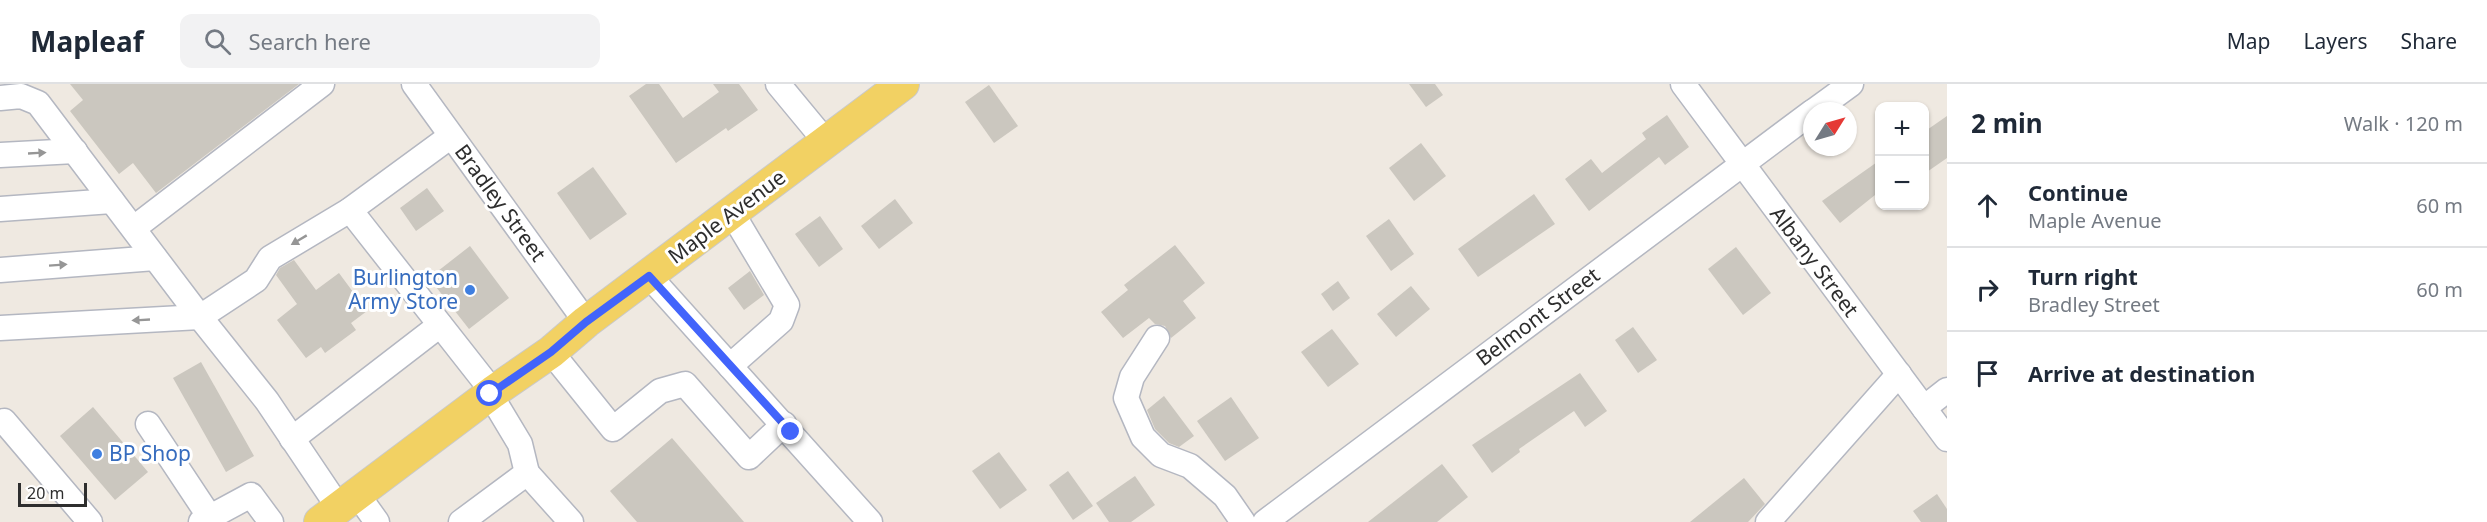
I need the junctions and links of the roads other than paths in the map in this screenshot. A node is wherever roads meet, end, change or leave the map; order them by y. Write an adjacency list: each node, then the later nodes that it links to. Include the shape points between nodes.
1 (322, 84): 19 (street)
2 (414, 84): 10 (street, Bradley Street)
3 (778, 84): 11 (street)
4 (903, 84): 11 (main road, Maple Avenue)
5 (1683, 84): 14 (street, Albany Street)
6 (1851, 84): 8 (street, Belmont Street)
7 (11, 97): 12 (street, via 38,103)
8 (1827, 102)
9 (1803, 119): 14 (street, Belmont Street)
10 (452, 136): 17 (street); 24 (street, Bradley Street)
11 (826, 142): 18 (main road, Maple Avenue)
12 (75, 151): 13 (street, one-way to 12); 15 (street)
13 (0, 155)
14 (1741, 164): 30 (street, Albany Street); 49 (street, Belmont Street)
15 (112, 201): 16 (street); 19 (street)
16 (0, 209)
17 (350, 210): 23 (street, one-way to 23, via 270,258 256,280); 25 (street)
18 (732, 213): 22 (main road, Maple Avenue); 29 (street, via 787,304 781,321)
19 (134, 228): 20 (street)
20 (155, 258): 21 (street, one-way to 20); 23 (street)
21 (0, 270)
22 (649, 276): 24 (main road, Maple Avenue); 29 (street)
23 (200, 317): 26 (street, one-way to 26); 37 (street)
24 (586, 322): 28 (main road, Maple Avenue)
25 (440, 325): 32 (street); 37 (street)
26 (0, 328)
27 (1157, 338): 48 (street, via 1132,377 1126,398 1143,437 1161,455 1190,466 1225,496)
28 (551, 352): 32 (main road, Maple Avenue); 36 (street, via 613,429 660,391 686,384 748,457)
29 (730, 366): 36 (street)
30 (1899, 374): 33 (street, Albany Street); 50 (street)
31 (1947, 390): 33 (street)
32 (492, 393): 39 (street, via 520,444); 40 (main road, Maple Avenue)
33 (1924, 408): 38 (street, Albany Street)
34 (0, 422): 42 (street, via 4,421)
35 (148, 424): 41 (street)
36 (784, 424): 47 (street)
37 (292, 439): 40 (street)
38 (1947, 439)
39 (527, 473): 45 (street); 46 (street)
40 (339, 508): 44 (street)
41 (208, 520): 43 (street, via 251,495)
42 (90, 522)
43 (272, 522)
44 (377, 522)
45 (461, 522)
46 (572, 522)
47 (870, 522)
48 (1243, 522)
49 (1265, 522)
50 (1768, 522)

